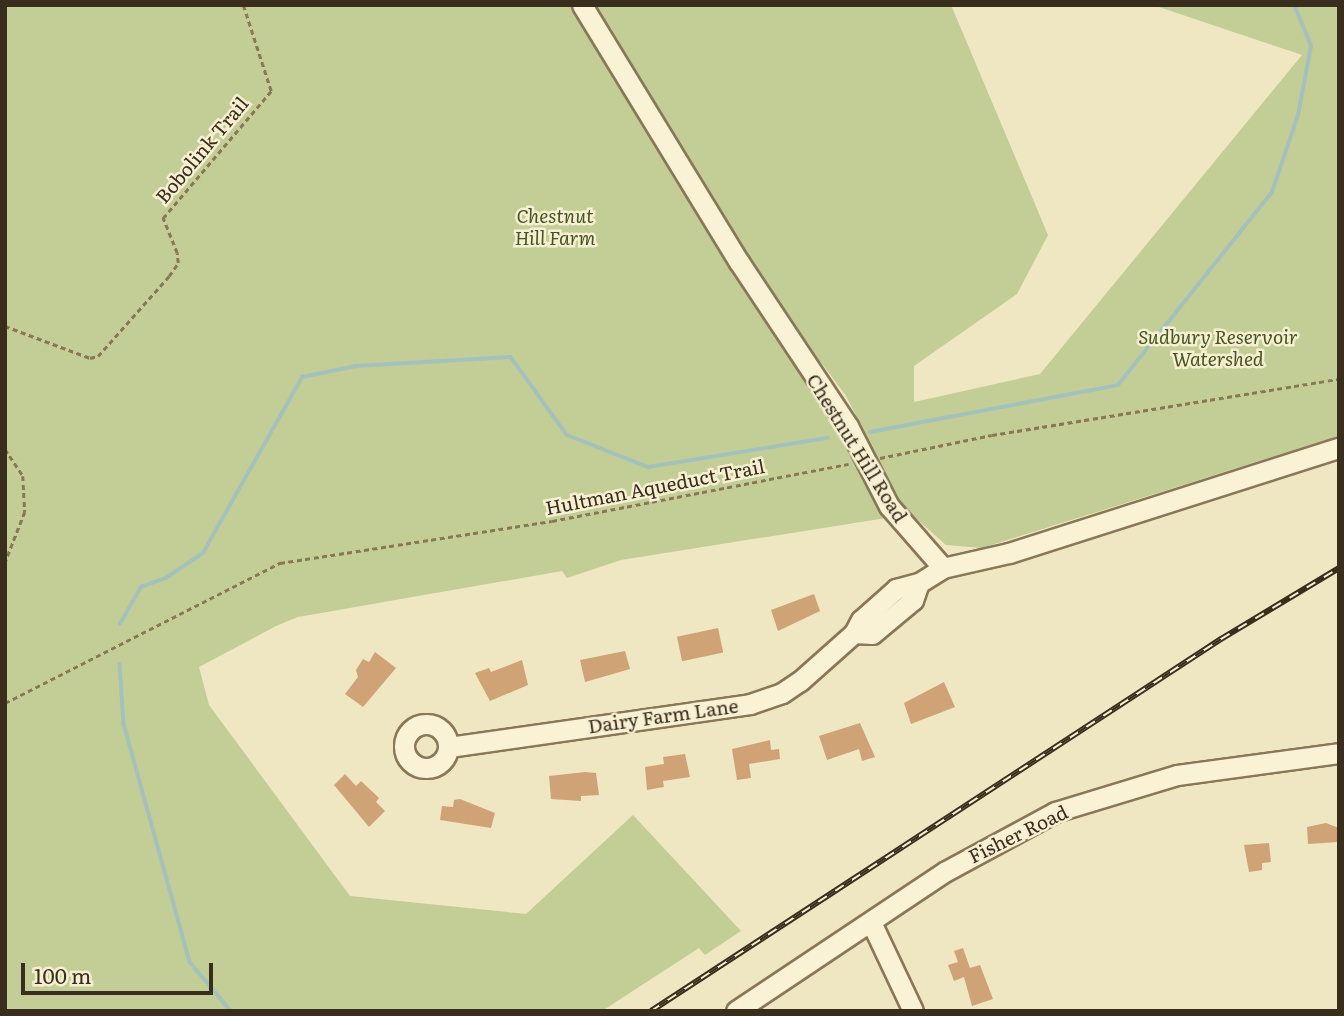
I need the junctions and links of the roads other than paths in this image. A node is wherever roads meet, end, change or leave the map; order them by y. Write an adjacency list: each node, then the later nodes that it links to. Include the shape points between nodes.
1 (582, 5): 3 (street, Chestnut Hill Road, via 866,461 889,506)
2 (1339, 448): 3 (street, via 1009,553)
3 (943, 568): 4 (street, Dairy Farm Lane, via 919,583 897,589 861,620 854,633 782,693 750,704)
4 (449, 747)
5 (1339, 753): 6 (street, Fisher Road, via 1177,775 1055,812 946,871)
6 (871, 922): 7 (street, Fisher Road); 8 (street)
7 (736, 1011)
8 (913, 1011)

